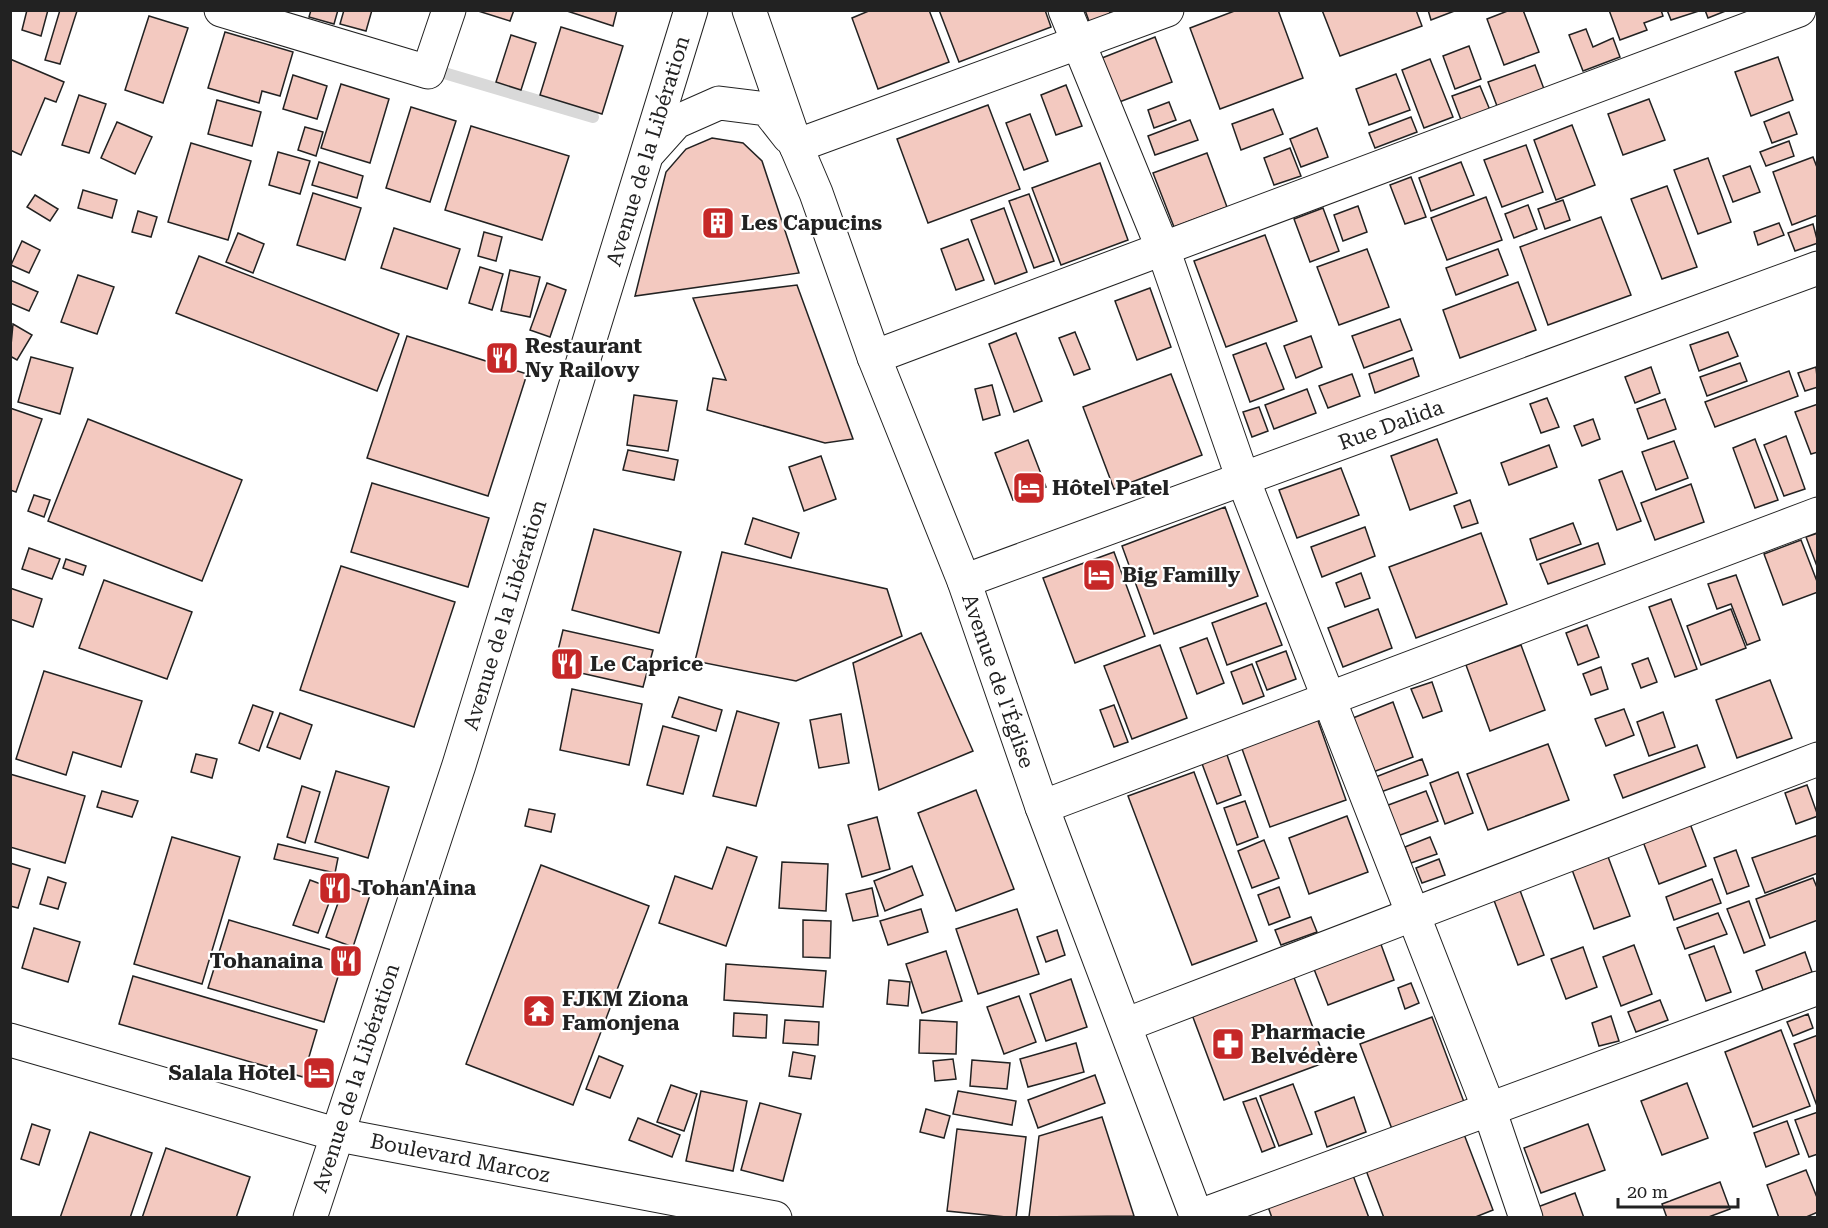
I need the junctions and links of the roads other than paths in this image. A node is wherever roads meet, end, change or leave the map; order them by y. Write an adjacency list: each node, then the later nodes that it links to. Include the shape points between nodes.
1 (220, 10): 2 (street, via 428,72)
2 (449, 10)
3 (691, 10): 10 (street, Avenue de la Libération)
4 (749, 10): 9 (street)
5 (1065, 10): 8 (street)
6 (1167, 10): 8 (street)
7 (1799, 10): 11 (street)
8 (1077, 43): 9 (street); 11 (street)
9 (796, 146): 10 (street, via 766,109 719,103 676,122); 13 (street, Avenue de l'Église)
10 (646, 155): 25 (street, Avenue de la Libération, via 459,765)
11 (1163, 249): 13 (street); 14 (street)
12 (1818, 268): 14 (street, Rue Dalida)
13 (874, 357): 16 (street, Avenue de l'Église)
14 (1243, 479): 16 (street, Rue Dalida); 17 (street)
15 (1818, 514): 17 (street)
16 (964, 581): 19 (street, Avenue de l'Église)
17 (1328, 699): 19 (street); 20 (street)
18 (1818, 759): 20 (street)
19 (1042, 807): 22 (street, Avenue de l'Église)
20 (1414, 914): 22 (street); 24 (street)
21 (1818, 987): 24 (street)
22 (1125, 1025): 26 (street, Avenue de l'Église)
23 (10, 1040): 25 (street, Boulevard Marcoz)
24 (1489, 1109): 26 (street); 29 (street)
25 (339, 1135): 27 (street, Avenue de la Libération); 28 (street, Boulevard Marcoz)
26 (1197, 1217)
27 (310, 1218)
28 (775, 1218)
29 (1526, 1218)

